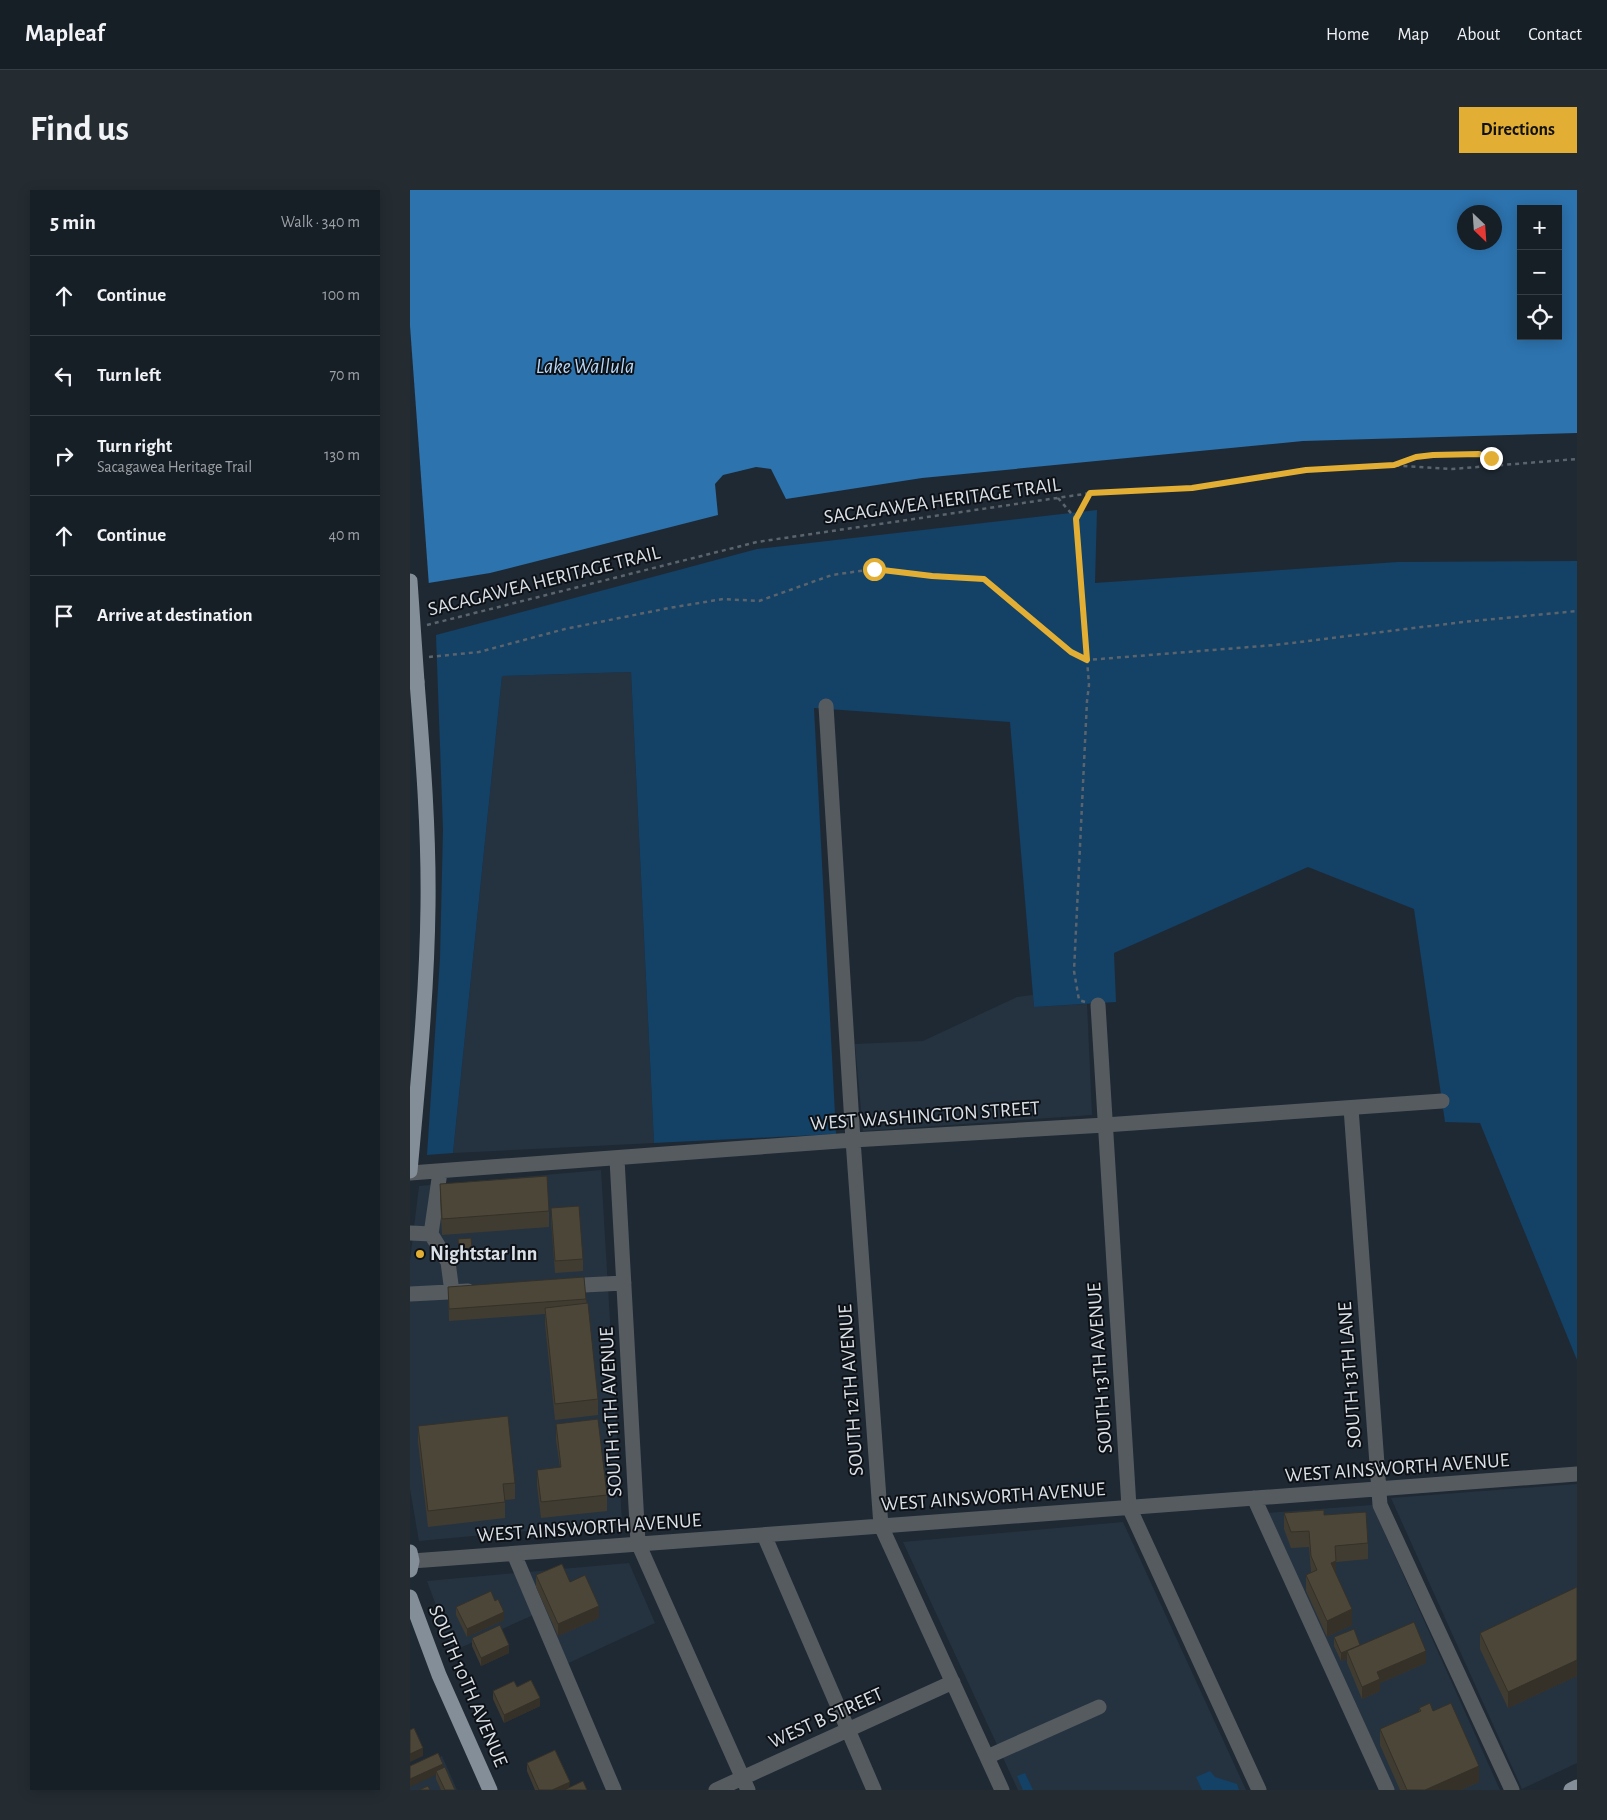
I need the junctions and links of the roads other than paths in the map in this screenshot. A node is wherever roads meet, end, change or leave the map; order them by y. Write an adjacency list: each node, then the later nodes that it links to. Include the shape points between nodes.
1 (410, 580): 9 (main road, bridge, via 427,821 428,904 423,1017)
2 (826, 706): 7 (street, SOUTH 12TH AVENUE)
3 (1098, 1005): 6 (street, SOUTH 13TH AVENUE)
4 (1442, 1101): 5 (street, WEST WASHINGTON STREET)
5 (1351, 1108): 6 (street, WEST WASHINGTON STREET); 19 (street, SOUTH 13TH LANE)
6 (1105, 1125): 7 (street, WEST WASHINGTON STREET); 21 (street, SOUTH 13TH AVENUE)
7 (853, 1140): 8 (street, WEST WASHINGTON STREET); 22 (street, SOUTH 12TH AVENUE)
8 (617, 1159): 10 (street, WEST WASHINGTON STREET); 13 (street, SOUTH 11TH AVENUE)
9 (410, 1172): 10 (street, WEST WASHINGTON STREET)
10 (440, 1172): 12 (street)
11 (410, 1233): 12 (street)
12 (431, 1234): 16 (street, via 448,1262)
13 (624, 1283): 14 (street); 24 (street, SOUTH 11TH AVENUE)
14 (547, 1287)
15 (480, 1290): 16 (street)
16 (452, 1292): 17 (street)
17 (410, 1294)
18 (1577, 1474): 19 (street, WEST AINSWORTH AVENUE)
19 (1379, 1489): 20 (street, WEST AINSWORTH AVENUE); 41 (street, SOUTH 13TH LANE, via 1380,1505)
20 (1254, 1498): 21 (street, WEST AINSWORTH AVENUE); 40 (street)
21 (1129, 1507): 22 (street, WEST AINSWORTH AVENUE); 39 (street, SOUTH 13TH AVENUE)
22 (881, 1526): 23 (street, WEST AINSWORTH AVENUE); 28 (street, SOUTH 12TH AVENUE)
23 (764, 1535): 24 (street, WEST AINSWORTH AVENUE); 30 (street)
24 (638, 1544): 25 (street, WEST AINSWORTH AVENUE); 32 (street, SOUTH 11TH AVENUE)
25 (514, 1554): 26 (street, WEST AINSWORTH AVENUE); 35 (street)
26 (411, 1561)
27 (410, 1597): 34 (main road, SOUTH 10TH AVENUE, via 439,1675)
28 (953, 1682): 30 (street, WEST B STREET); 31 (street, SOUTH 12TH AVENUE)
29 (1099, 1707): 31 (street)
30 (847, 1730): 32 (street, WEST B STREET); 37 (street)
31 (987, 1757): 38 (street, SOUTH 12TH AVENUE)
32 (745, 1784): 36 (street, WEST B STREET)
33 (1577, 1787): 42 (main road)
34 (490, 1790)
35 (614, 1790)
36 (716, 1790)
37 (874, 1790)
38 (1002, 1790)
39 (1259, 1790)
40 (1387, 1790)
41 (1512, 1790)
42 (1571, 1790)

